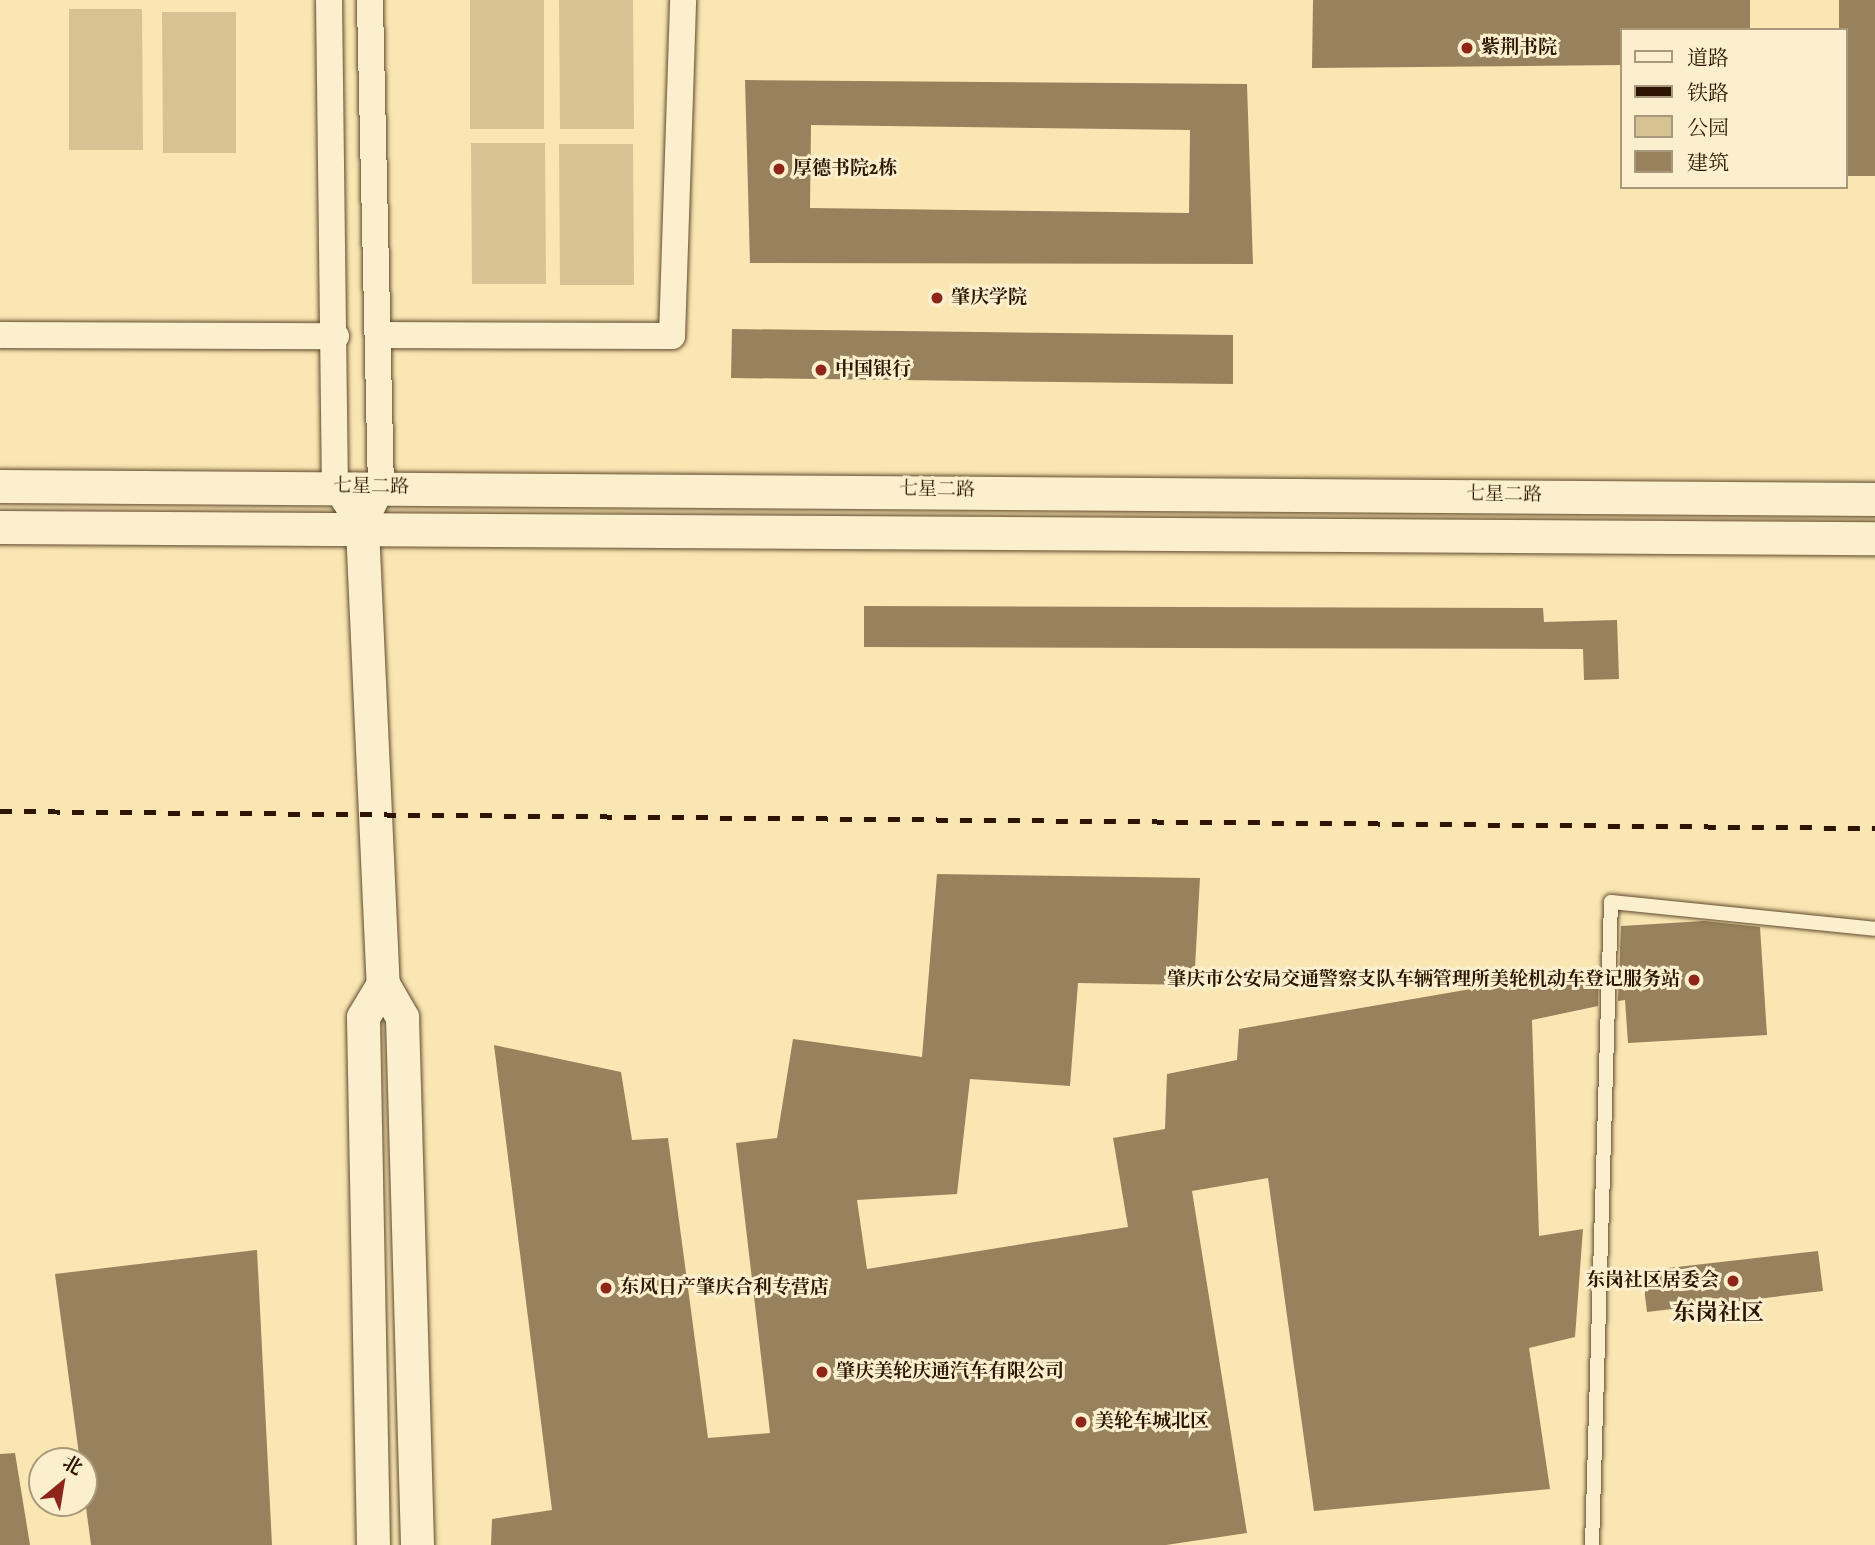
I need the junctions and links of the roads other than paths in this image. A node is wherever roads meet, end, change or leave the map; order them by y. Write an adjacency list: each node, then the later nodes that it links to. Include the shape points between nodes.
1 (329, 0): 6 (street)
2 (370, 0): 5 (street)
3 (683, 0): 5 (street, via 672,335)
4 (0, 335): 6 (street)
5 (378, 335): 9 (street)
6 (336, 336): 8 (street)
7 (0, 486): 8 (street, 七星二路)
8 (335, 486): 9 (street, 七星二路); 13 (street)
9 (381, 488): 10 (street, 七星二路); 13 (street)
10 (1606, 496): 11 (street, 七星二路); 14 (street)
11 (1875, 499)
12 (0, 527): 13 (street, 七星二路)
13 (362, 528): 14 (street, 七星二路); 17 (street)
14 (1608, 536): 15 (street, 七星二路)
15 (1875, 538)
16 (1875, 929): 20 (lane, via 1611,902)
17 (383, 984): 18 (street, via 363,1017); 19 (street, via 402,1017)
18 (373, 1545)
19 (417, 1545)
20 (1592, 1545)

